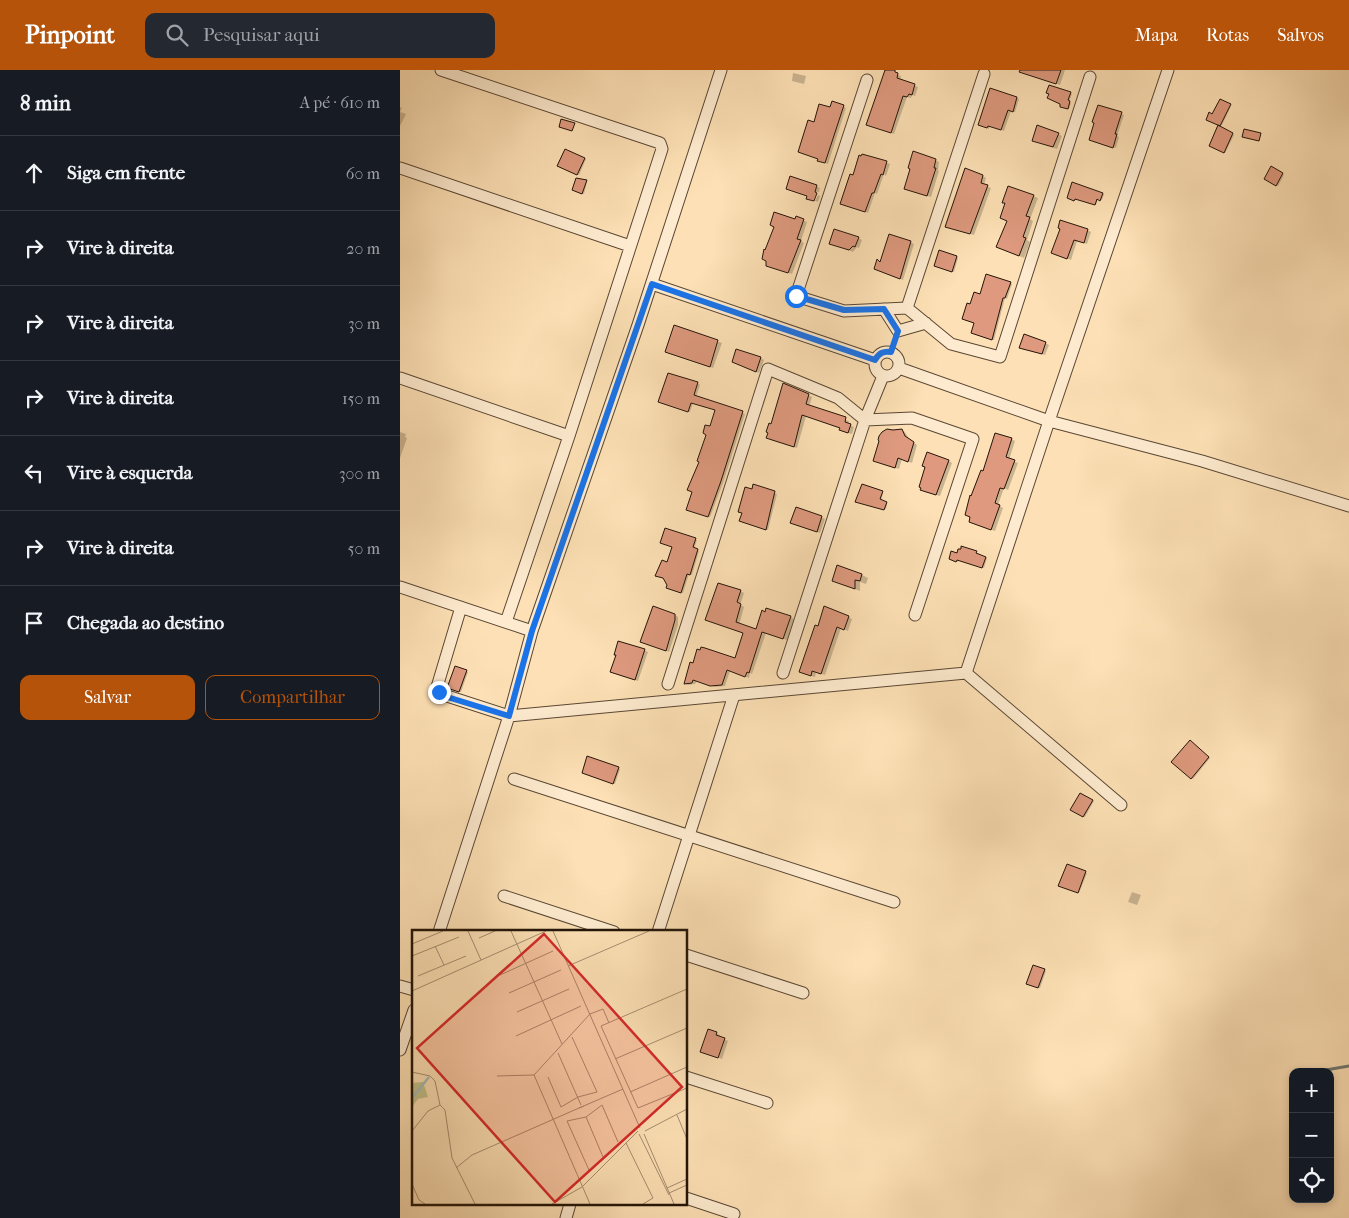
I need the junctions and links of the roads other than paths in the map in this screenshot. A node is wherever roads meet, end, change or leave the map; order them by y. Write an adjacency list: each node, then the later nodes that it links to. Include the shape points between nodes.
1 (441, 70): 8 (street, via 660,143 662,153)
2 (721, 70): 9 (street)
3 (1168, 70): 20 (street)
4 (984, 74): 10 (street)
5 (1090, 77): 12 (street, via 1000,357 951,344)
6 (867, 80): 11 (street, via 796,296 844,310)
7 (400, 168): 8 (street)
8 (630, 246): 21 (street)
9 (652, 284): 15 (street); 27 (street)
10 (907, 308): 11 (street); 12 (street)
11 (884, 309): 13 (street)
12 (926, 323): 13 (street)
13 (898, 331): 14 (street)
14 (891, 352): 15 (street, via 878,354); 16 (street, via 899,362)
15 (875, 360): 17 (street, via 874,367)
16 (899, 368): 17 (street, via 895,374); 20 (street)
17 (883, 376): 19 (street)
18 (400, 378): 21 (street)
19 (865, 420): 25 (street, via 912,418 973,439); 28 (street); 30 (street, via 838,398 768,369)
20 (1049, 420): 22 (street, via 1202,461); 29 (street)
21 (569, 436): 26 (street)
22 (1349, 506)
23 (400, 587): 24 (street)
24 (462, 607): 26 (street); 32 (street, via 437,687 439,692)
25 (914, 615)
26 (506, 622): 27 (street)
27 (532, 631): 32 (street)
28 (783, 673)
29 (966, 673): 31 (street); 34 (street)
30 (668, 684)
31 (734, 695): 32 (street); 35 (street)
32 (509, 716): 38 (street)
33 (514, 779): 35 (street)
34 (1122, 805)
35 (689, 835): 37 (street); 40 (street)
36 (504, 896): 39 (street)
37 (894, 902)
38 (440, 930)
39 (608, 930)
40 (659, 930)
41 (688, 956): 42 (street)
42 (803, 993)
43 (412, 1016): 44 (street)
44 (400, 1050)
45 (688, 1078): 46 (street)
46 (767, 1103)
47 (688, 1199): 48 (street)
48 (734, 1214)

